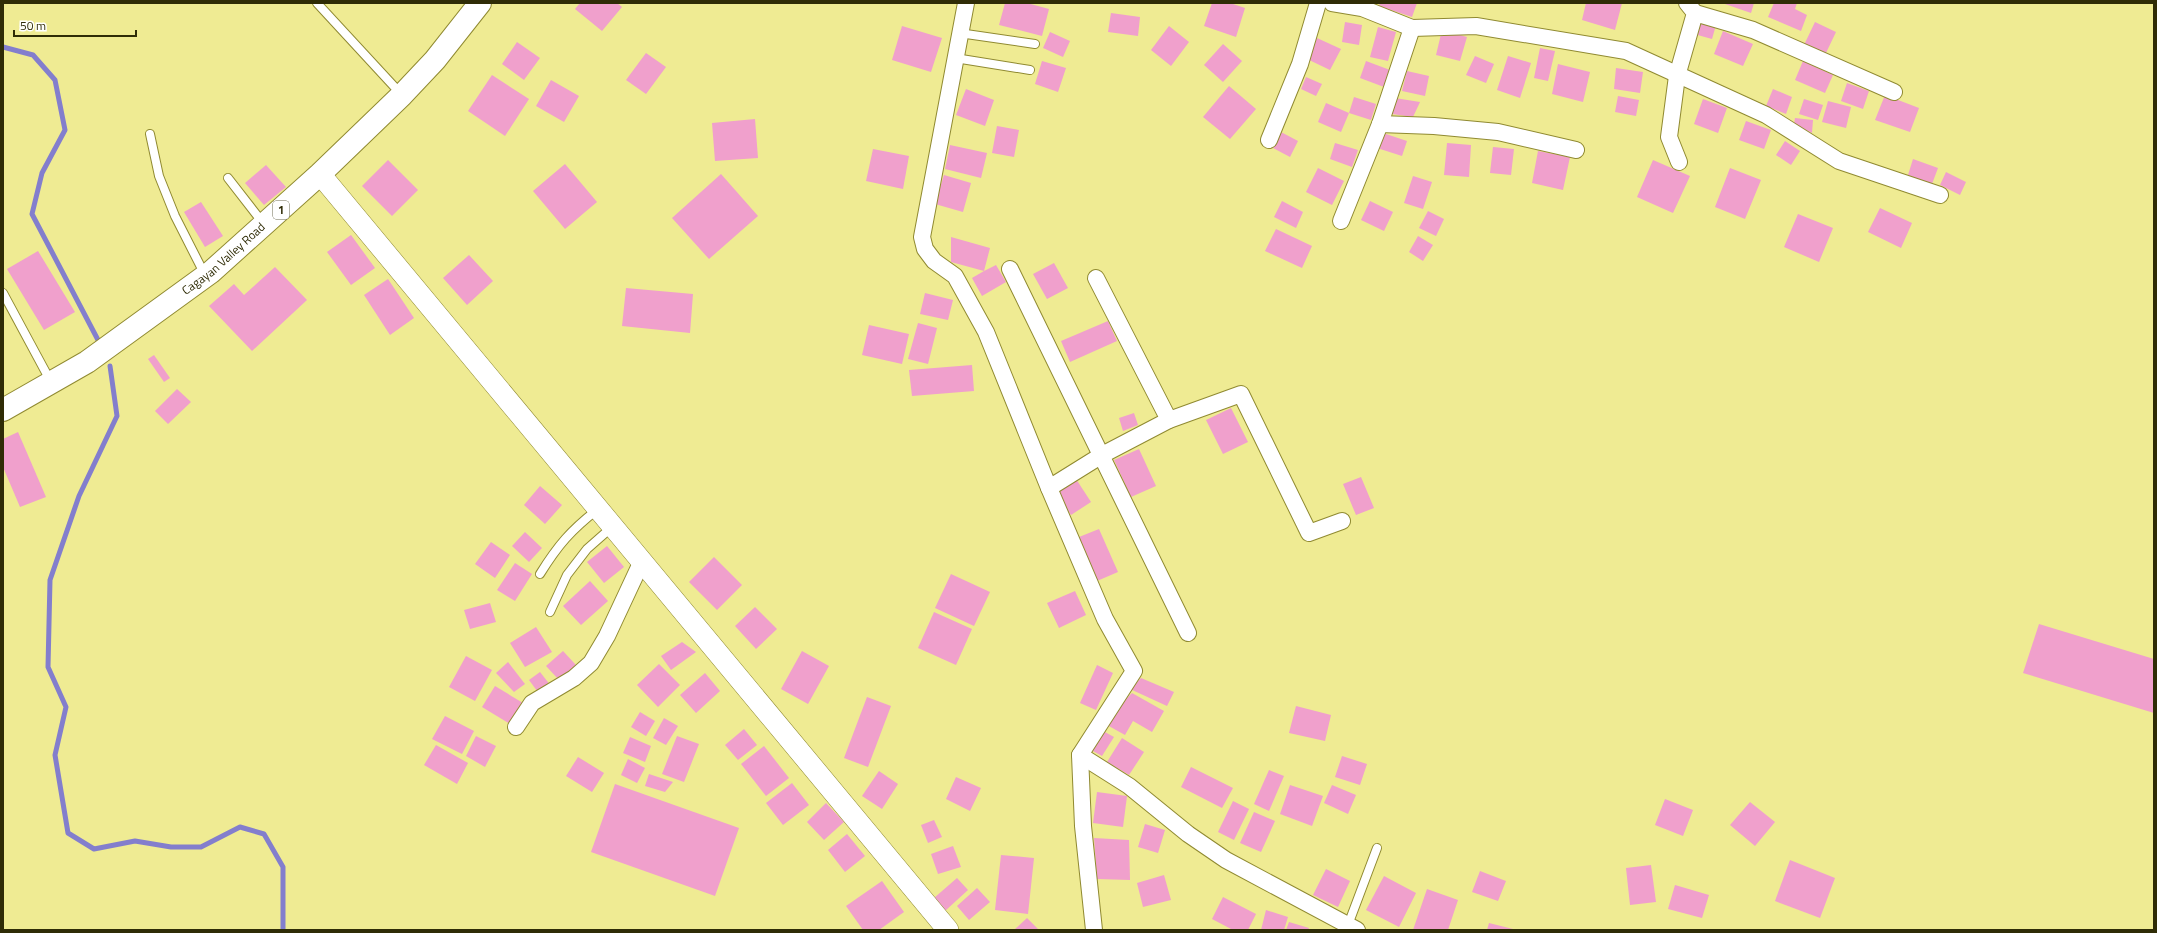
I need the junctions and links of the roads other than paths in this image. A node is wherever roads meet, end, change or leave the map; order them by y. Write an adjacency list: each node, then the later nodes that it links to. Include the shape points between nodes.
1 (318, 3): 14 (lane)
2 (480, 3): 14 (highway, Cagayan Valley Road / 1, via 435,60)
3 (966, 3): 8 (street)
4 (1318, 3): 17 (street, via 1300,64)
5 (1332, 3): 7 (street, via 1362,8)
6 (1691, 8): 12 (street); 13 (street, via 1753,30)
7 (1412, 28): 12 (street, via 1476,26 1626,52); 15 (street)
8 (960, 32): 9 (lane); 10 (street)
9 (1035, 44)
10 (955, 58): 11 (lane); 33 (street, via 922,238 925,249 934,261 955,276 986,332)
11 (1030, 70)
12 (1677, 76): 19 (street, via 1669,137); 22 (street, via 1766,115 1839,161)
13 (1894, 92)
14 (402, 95): 20 (highway, Cagayan Valley Road / 1)
15 (1380, 124): 18 (street, via 1498,132); 23 (street)
16 (150, 134): 26 (lane, via 159,176 175,216)
17 (1269, 140)
18 (1576, 150)
19 (1679, 162)
20 (320, 174): 24 (highway, Cagayan Valley Road / 1); 34 (street)
21 (228, 178): 24 (lane)
22 (1940, 195)
23 (1341, 221)
24 (264, 225): 26 (highway, Cagayan Valley Road / 1)
25 (1010, 269): 32 (street)
26 (206, 276): 29 (highway, Cagayan Valley Road / 1, via 127,334)
27 (1096, 278): 31 (street)
28 (3, 293): 29 (lane)
29 (52, 383): 30 (highway, Cagayan Valley Road / 1)
30 (3, 410)
31 (1169, 420): 32 (street); 35 (street, via 1241,394 1309,533)
32 (1102, 455): 33 (street); 40 (street)
33 (1049, 488): 42 (street, via 1106,619 1134,671)
34 (598, 508): 36 (street); 38 (lane, via 556,547)
35 (1342, 521)
36 (613, 526): 37 (street); 39 (lane, via 587,549 567,575)
37 (642, 561): 41 (street, via 607,636 591,663 574,678 532,704); 45 (street)
38 (540, 574)
39 (550, 612)
40 (1188, 633)
41 (516, 727)
42 (1080, 755): 44 (street, via 1129,786 1188,834 1226,860); 46 (street, via 1083,826)
43 (1377, 848): 44 (lane)
44 (1353, 928)
45 (948, 930)
46 (1094, 930)

